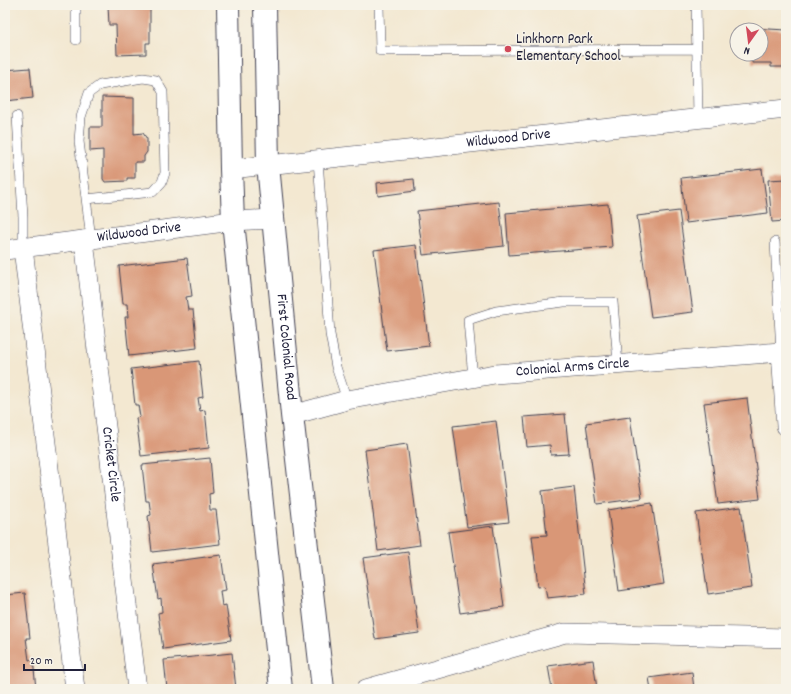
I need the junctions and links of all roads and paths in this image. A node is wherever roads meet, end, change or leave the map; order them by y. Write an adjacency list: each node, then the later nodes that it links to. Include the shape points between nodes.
1 (76, 5): 6 (lane)
2 (228, 5): 13 (main road)
3 (265, 5): 12 (main road, First Colonial Road)
4 (379, 5): 7 (lane, via 380,51)
5 (696, 5): 7 (lane)
6 (76, 40)
7 (697, 49): 10 (lane)
8 (786, 109): 10 (street, Wildwood Drive)
9 (17, 116): 19 (lane, via 23,218)
10 (698, 118): 11 (street, Wildwood Drive)
11 (318, 159): 12 (street, Wildwood Drive); 23 (lane, via 330,334 336,367)
12 (268, 165): 13 (street, Wildwood Drive); 15 (main road, First Colonial Road)
13 (231, 169): 16 (main road)
14 (86, 199): 14 (lane, via 153,192 162,182 165,173 163,92 156,80 143,78 100,85 89,93 81,117 79,141); 17 (lane)
15 (273, 219): 16 (street, Wildwood Drive); 24 (main road, First Colonial Road)
16 (233, 221): 17 (street, Wildwood Drive); 29 (main road)
17 (88, 240): 19 (street, Wildwood Drive); 28 (street, Cricket Circle)
18 (775, 242): 20 (lane)
19 (14, 249): 27 (street)
20 (781, 352): 21 (street, Colonial Arms Circle); 25 (street)
21 (618, 364): 22 (street, Colonial Arms Circle); 22 (lane, via 613,302 564,302 496,311 468,320)
22 (472, 378): 23 (street, Colonial Arms Circle)
23 (348, 400): 24 (street, Colonial Arms Circle)
24 (292, 415): 30 (main road, First Colonial Road)
25 (786, 426)
26 (786, 638): 31 (street, via 565,633)
27 (75, 689)
28 (137, 689)
29 (281, 689)
30 (323, 689)
31 (366, 689)

